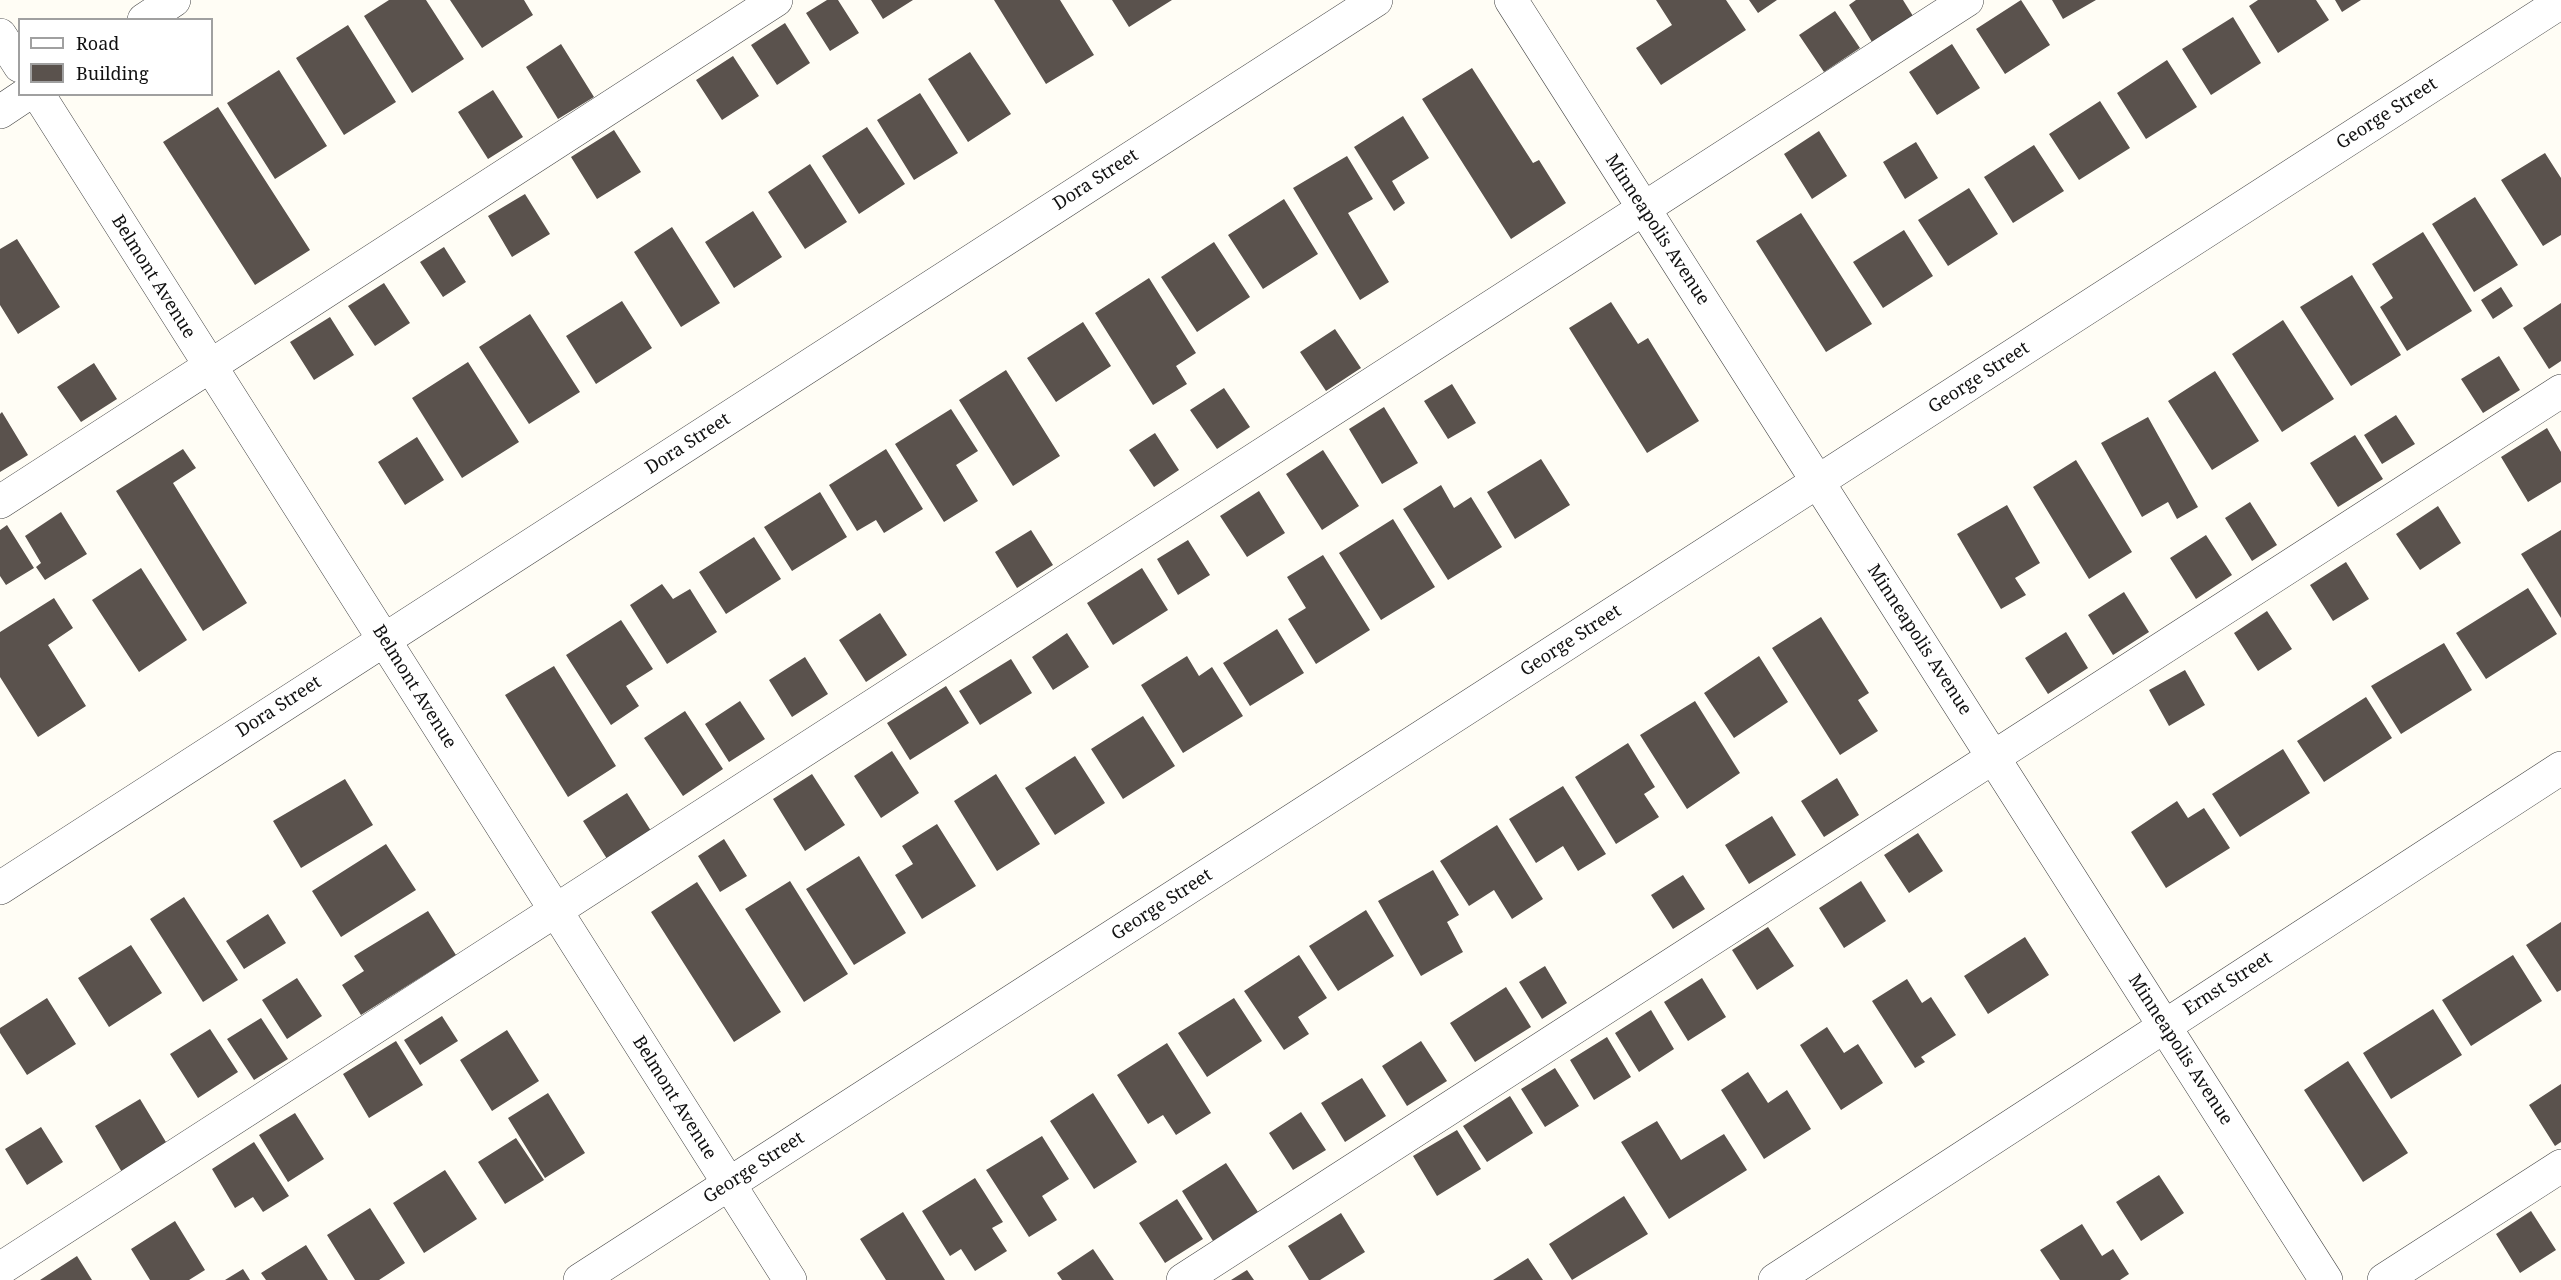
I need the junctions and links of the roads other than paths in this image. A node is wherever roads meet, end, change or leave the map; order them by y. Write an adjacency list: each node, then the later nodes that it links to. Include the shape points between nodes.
1 (174, 0): 7 (street)
2 (776, 0): 14 (street)
3 (1376, 0): 18 (street, Dora Street)
4 (1511, 0): 13 (street, Minneapolis Avenue)
5 (1967, 0): 13 (street)
6 (2561, 3): 16 (street, George Street)
7 (147, 18)
8 (0, 35): 9 (street)
9 (18, 63)
10 (24, 96): 12 (street)
11 (39, 96): 14 (street, Belmont Avenue)
12 (0, 112)
13 (1644, 209): 16 (street, Minneapolis Avenue); 22 (street)
14 (210, 367): 17 (street); 18 (street, Belmont Avenue)
15 (2561, 391): 19 (street)
16 (1818, 482): 19 (street, Minneapolis Avenue); 25 (street, George Street)
17 (0, 502)
18 (384, 640): 21 (street, Dora Street); 22 (street, Belmont Avenue)
19 (1993, 757): 23 (street, Minneapolis Avenue); 29 (street)
20 (2561, 768): 23 (street, Ernst Street)
21 (0, 888)
22 (555, 910): 25 (street, Belmont Avenue); 26 (street)
23 (2163, 1025): 30 (street, Ernst Street); 31 (street, Minneapolis Avenue)
24 (2561, 1166): 32 (street)
25 (729, 1184): 27 (street, George Street); 28 (street, Belmont Avenue)
26 (0, 1269)
27 (580, 1280)
28 (790, 1280)
29 (1183, 1280)
30 (1775, 1280)
31 (2326, 1280)
32 (2384, 1280)

